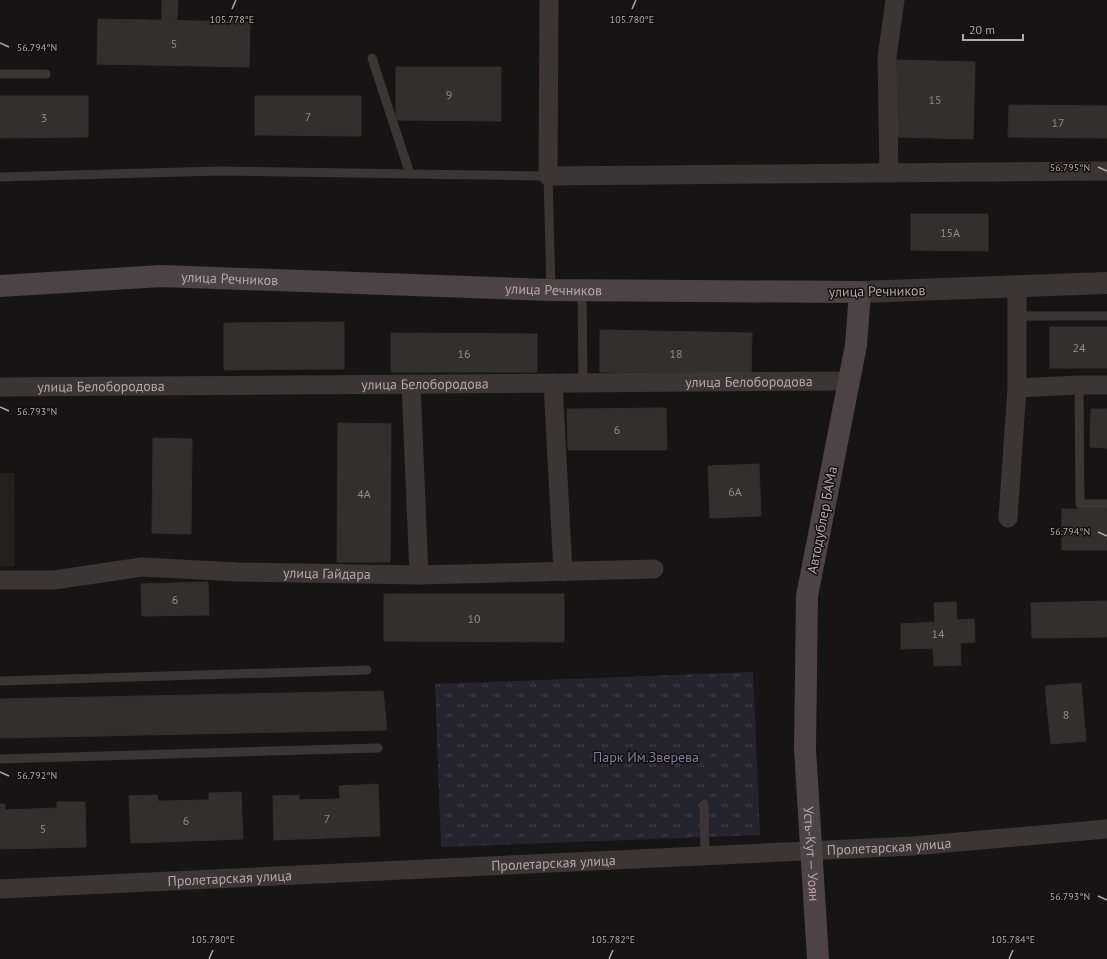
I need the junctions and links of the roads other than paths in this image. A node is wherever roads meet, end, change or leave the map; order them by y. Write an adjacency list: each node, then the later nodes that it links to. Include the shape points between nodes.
1 (549, 0): 9 (street)
2 (895, 0): 7 (street, via 887,57)
3 (372, 58): 8 (lane)
4 (0, 74): 5 (lane)
5 (46, 74)
6 (1107, 171): 7 (street)
7 (889, 173): 9 (street)
8 (410, 174): 9 (lane); 10 (lane, via 218,170)
9 (548, 176): 14 (lane)
10 (0, 177)
11 (1107, 283): 13 (street, улица Речников)
12 (0, 286): 14 (main road, улица Речников, via 161,276)
13 (1017, 286): 16 (street, улица Речников); 17 (street)
14 (551, 290): 15 (main road, улица Речников)
15 (582, 290): 16 (main road, улица Речников); 21 (lane)
16 (860, 292): 19 (main road, Автодублер БАМа)
17 (1017, 316): 18 (lane); 26 (street)
18 (1107, 316)
19 (850, 381): 21 (street, улица Белобородова); 36 (main road, Автодублер БАМа, via 807,596)
20 (553, 383): 21 (street, улица Белобородова); 22 (street, улица Белобородова); 30 (street)
21 (583, 383)
22 (411, 384): 25 (street, улица Белобородова); 31 (street)
23 (1079, 385): 24 (street); 26 (street); 27 (lane, via 1080,504)
24 (1107, 385)
25 (0, 387)
26 (1017, 388): 28 (street)
27 (1107, 504)
28 (1008, 518)
29 (654, 569): 30 (street, улица Гайдара)
30 (562, 572): 31 (street, улица Гайдара)
31 (419, 575): 32 (street, улица Гайдара, via 238,572 142,567 54,580)
32 (0, 580)
33 (367, 670): 34 (lane)
34 (0, 681)
35 (378, 748): 37 (lane)
36 (805, 749): 42 (main road, Усть-Кут — Уоян, bridge)
37 (0, 759)
38 (704, 804): 40 (lane)
39 (1107, 829): 40 (street, Пролетарская улица, via 913,846)
40 (705, 856): 41 (street, Пролетарская улица)
41 (0, 889)
42 (818, 959)

